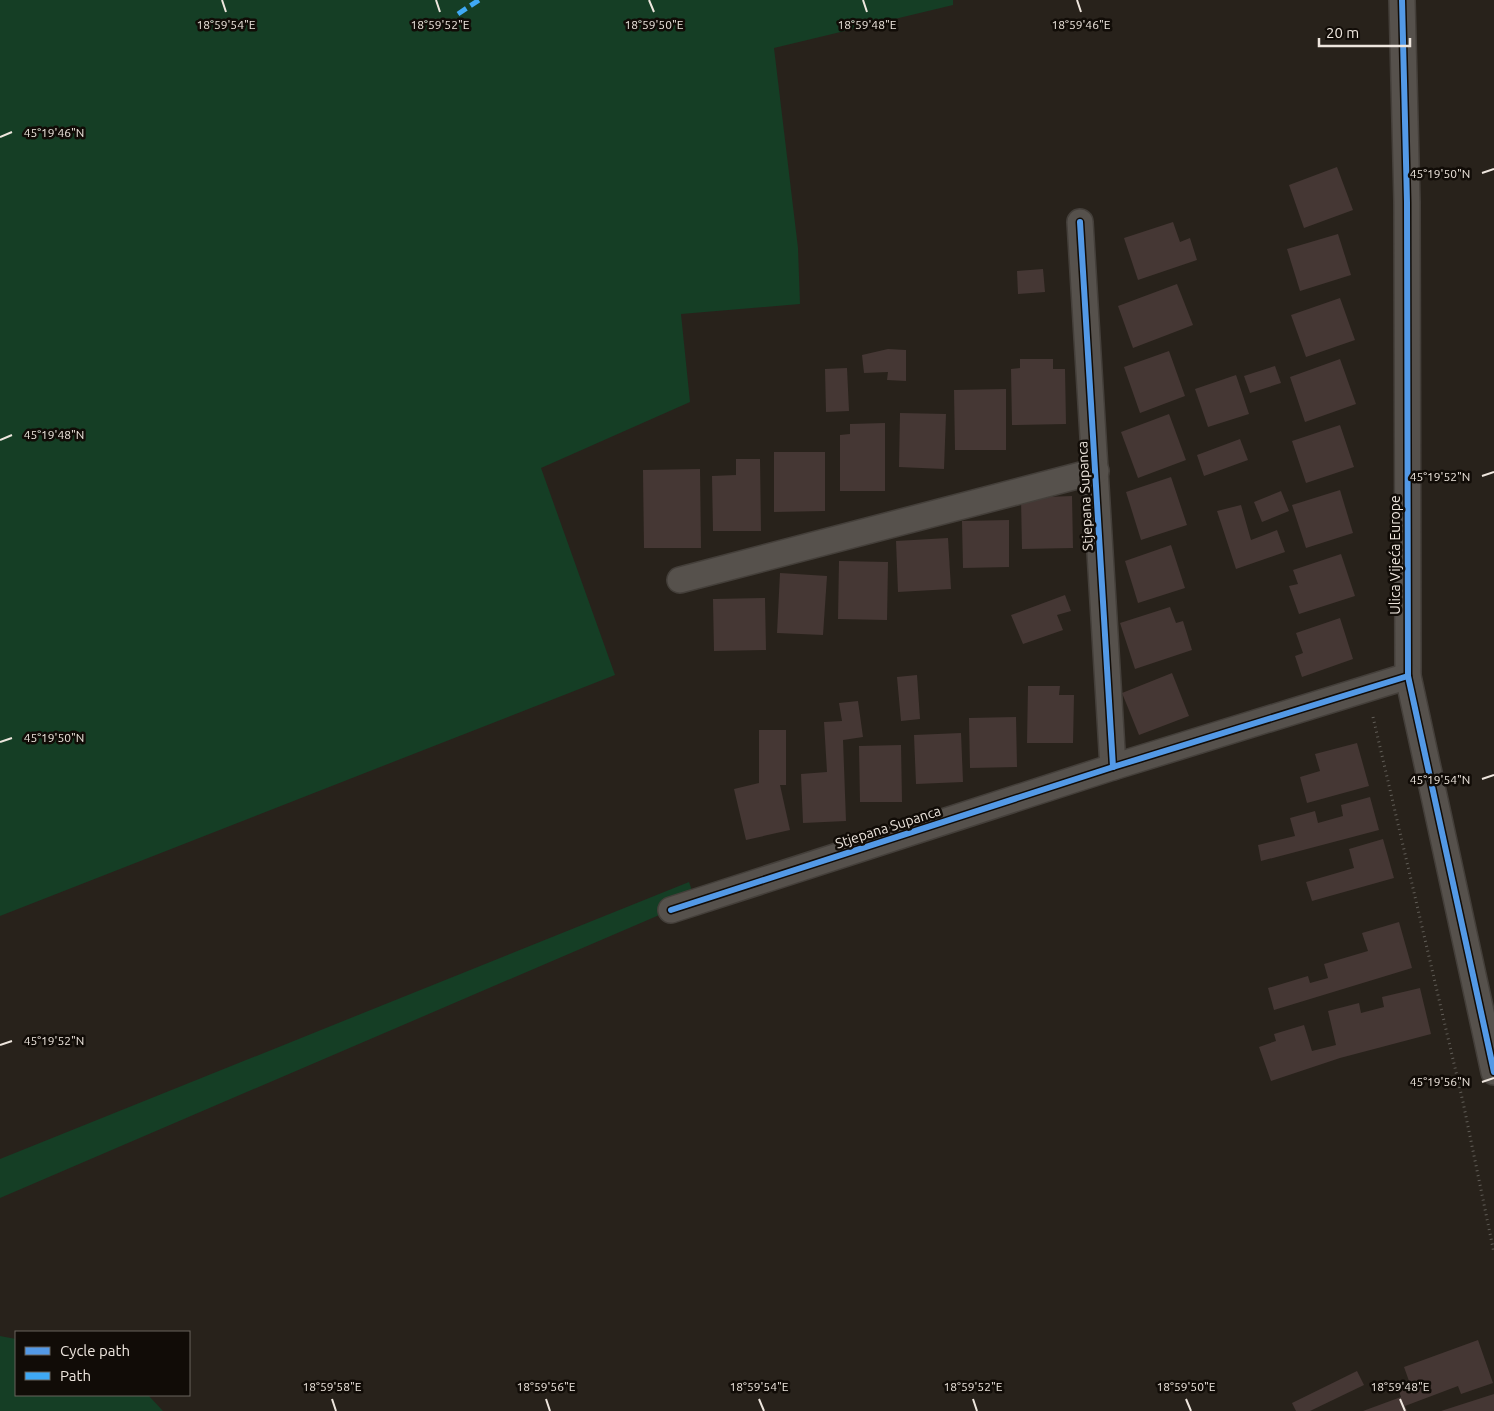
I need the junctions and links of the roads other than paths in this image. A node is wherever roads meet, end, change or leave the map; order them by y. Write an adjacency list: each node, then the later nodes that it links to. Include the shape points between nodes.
1 (1402, 0): 5 (street, Ulica Vijeća Europe, via 1407,202)
2 (1080, 222): 3 (street, Stjepana Supanca)
3 (1096, 471): 4 (street, Stjepana Supanca); 6 (street, Stjepana Supanca)
4 (680, 580)
5 (1408, 676): 6 (street, Stjepana Supanca); 8 (street, Ulica Vijeća Europe)
6 (1113, 768): 7 (street, Stjepana Supanca)
7 (671, 910)
8 (1494, 1072)

